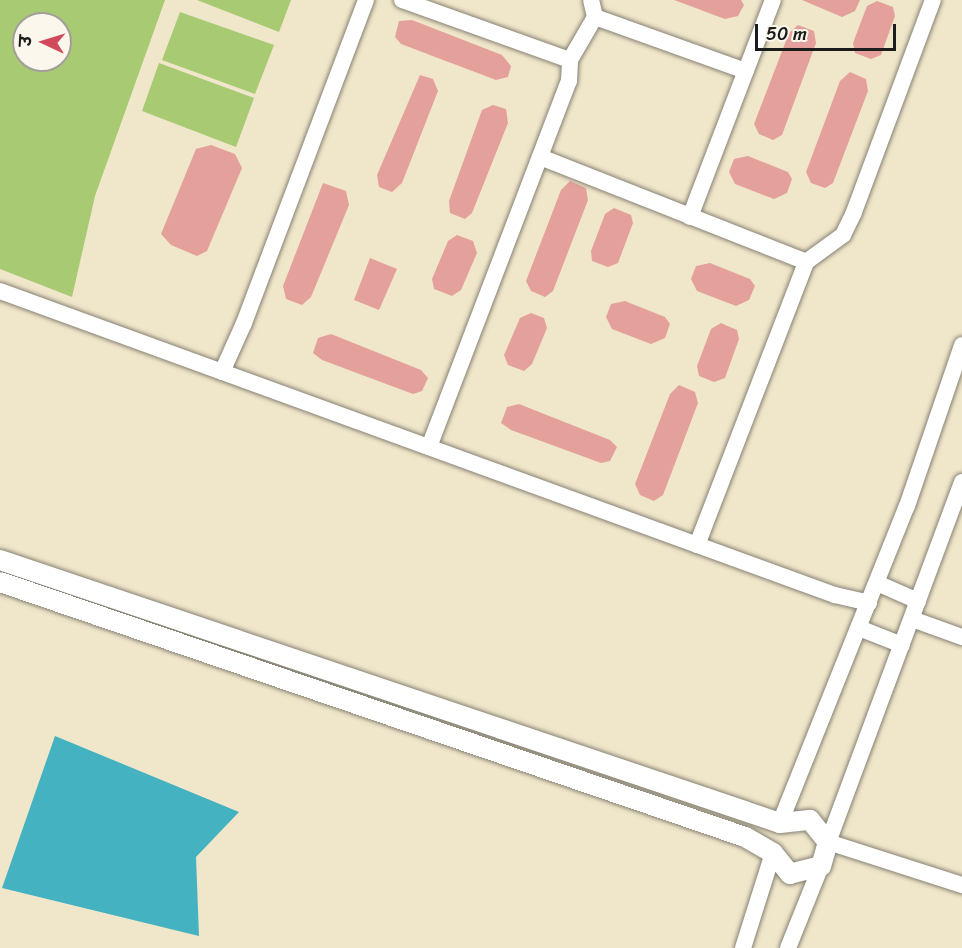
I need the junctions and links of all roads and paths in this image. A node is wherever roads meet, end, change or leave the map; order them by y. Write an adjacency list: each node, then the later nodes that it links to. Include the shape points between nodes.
1 (366, 0): 14 (street)
2 (402, 0): 7 (street)
3 (591, 0): 6 (street)
4 (773, 0): 8 (street)
5 (933, 0): 11 (street, via 843,235)
6 (595, 17): 7 (street); 8 (street)
7 (570, 60): 9 (street, via 569,81)
8 (746, 71): 10 (street)
9 (540, 157): 10 (street); 15 (street)
10 (690, 217): 11 (street)
11 (806, 262): 17 (street)
12 (0, 291): 14 (street)
13 (962, 345): 20 (street)
14 (222, 372): 15 (street)
15 (429, 447): 17 (street)
16 (962, 482): 21 (street)
17 (697, 544): 22 (street, via 835,595)
18 (0, 560): 27 (street)
19 (0, 582): 29 (street, via 745,837)
20 (877, 583): 21 (street); 22 (street)
21 (918, 601): 23 (street)
22 (869, 603): 24 (street)
23 (912, 619): 25 (street); 26 (street)
24 (859, 628): 26 (street); 27 (street)
25 (962, 637)
26 (902, 645): 28 (street)
27 (780, 823): 28 (street, via 810,820); 29 (street)
28 (828, 842): 30 (street); 31 (street)
29 (773, 853): 30 (street, via 790,874); 32 (street)
30 (821, 866): 33 (street)
31 (962, 885)
32 (743, 948)
33 (788, 948)

